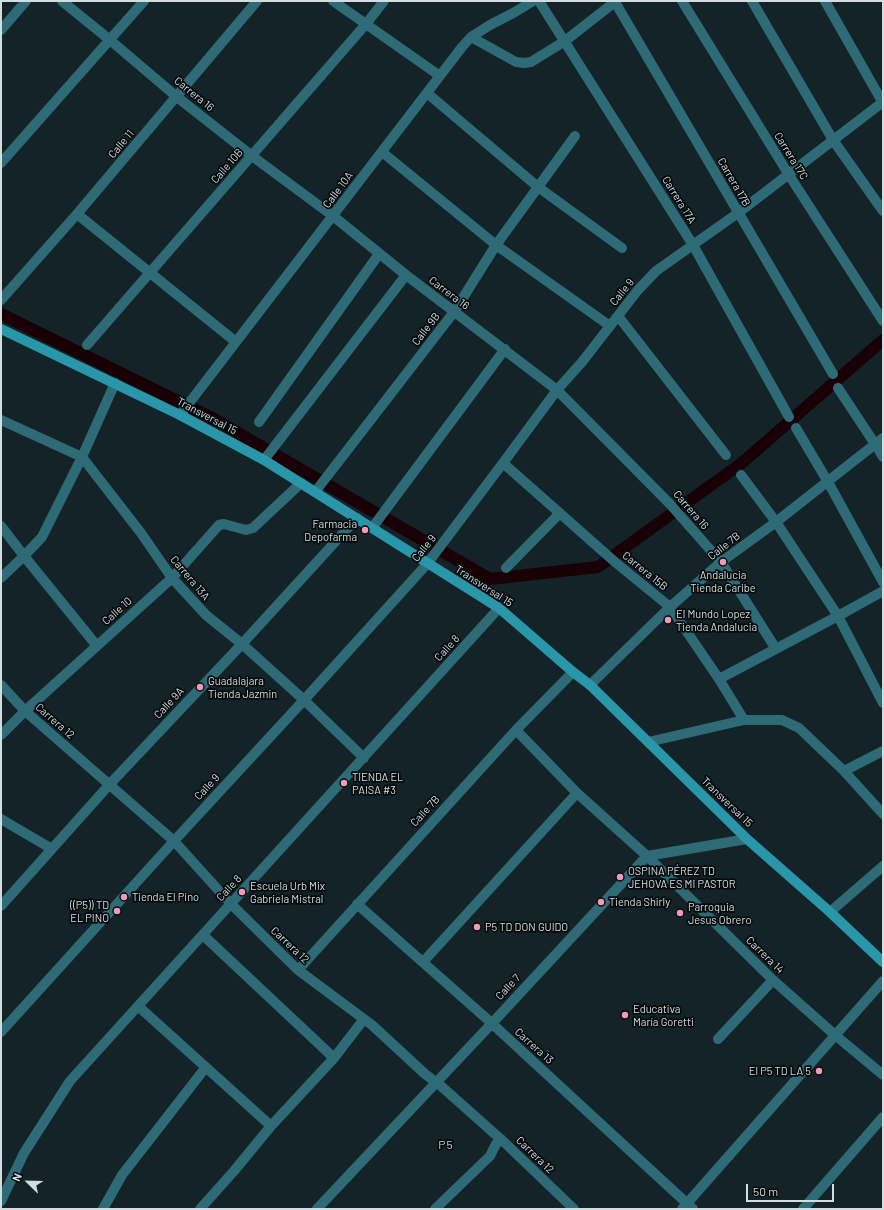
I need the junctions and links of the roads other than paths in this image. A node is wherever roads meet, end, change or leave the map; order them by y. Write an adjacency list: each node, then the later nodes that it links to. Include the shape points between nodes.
1 (26, 1): 14 (street)
2 (62, 1): 16 (street, Carrera 16)
3 (144, 1): 16 (street)
4 (257, 1): 20 (street, Calle 11)
5 (333, 1): 13 (street)
6 (384, 1): 13 (street, Calle 10B)
7 (533, 1): 15 (street, Calle 10A)
8 (539, 1): 17 (street, Carrera 17A)
9 (616, 1): 17 (street); 31 (street, Carrera 17B)
10 (682, 1): 28 (street, Carrera 17C)
11 (752, 1): 23 (street)
12 (825, 1): 21 (street)
13 (366, 24): 18 (street); 26 (street, Calle 10B)
14 (1, 30)
15 (471, 37): 17 (street, via 516,62 524,63 531,62); 18 (street, Calle 10A)
16 (110, 40): 20 (street, Carrera 16); 24 (street)
17 (565, 41): 34 (street, Carrera 17A)
18 (440, 76): 19 (street, Calle 10A)
19 (427, 93): 25 (street, Calle 10A); 29 (street)
20 (177, 97): 26 (street, Carrera 16); 32 (street, Calle 11)
21 (883, 103): 23 (street, Calle 9)
22 (575, 136): 29 (street, Calle 9B)
23 (833, 140): 28 (street, Calle 9); 30 (street)
24 (4, 152): 27 (street)
25 (382, 152): 33 (street, Calle 10A); 35 (street)
26 (252, 156): 33 (street, Carrera 16); 38 (street, Calle 10B)
27 (1, 163)
28 (789, 175): 31 (street, Calle 9); 43 (street, Carrera 17C)
29 (538, 187): 35 (street, Calle 9B); 36 (street)
30 (883, 211)
31 (738, 213): 34 (street, Calle 9); 49 (street, Carrera 17B)
32 (77, 214): 38 (street); 40 (street, Calle 11)
33 (333, 216): 37 (street, Carrera 16); 46 (street, Calle 10A)
34 (694, 244): 42 (street, Calle 9, via 656,271); 54 (street, Carrera 17A)
35 (496, 245): 41 (street, Calle 9B); 44 (street)
36 (622, 248)
37 (379, 254): 39 (street, Carrera 16); 56 (street)
38 (150, 273): 46 (street); 47 (street, Calle 10B)
39 (406, 275): 41 (street, Carrera 16); 59 (street)
40 (1, 300)
41 (454, 312): 48 (street, Carrera 16); 67 (street, Calle 9B)
42 (618, 316): 44 (street, Calle 9); 60 (street)
43 (883, 321)
44 (610, 326): 52 (street, Calle 9)
45 (1, 329): 50 (street, Transversal 15)
46 (236, 342): 53 (street, Calle 10A)
47 (87, 346)
48 (504, 349): 52 (street, Carrera 16); 71 (street)
49 (833, 374)
50 (115, 383): 53 (street, Transversal 15); 61 (street)
51 (838, 388): 58 (street)
52 (557, 390): 63 (street, Calle 9); 75 (street, Carrera 16, via 669,502)
53 (182, 413): 59 (street, Transversal 15)
54 (789, 417)
55 (1, 420): 61 (street, Carrera 13A)
56 (259, 422)
57 (796, 428): 65 (street)
58 (879, 441): 62 (street); 65 (street, Calle 7B)
59 (268, 454): 66 (street, Transversal 15)
60 (726, 455)
61 (82, 457): 73 (street, via 42,538); 78 (street, Carrera 13A)
62 (883, 457)
63 (503, 463): 68 (street, Carrera 15B); 74 (street, Calle 9)
64 (741, 475): 70 (street)
65 (828, 482): 70 (street, Calle 7B); 79 (street)
66 (301, 483): 67 (street, Transversal 15); 78 (street, Calle 10, via 253,528 246,530 224,524 218,525)
67 (320, 485): 69 (street, Transversal 15)
68 (560, 513): 76 (street); 81 (street, Carrera 15B, via 606,555)
69 (357, 518): 71 (street, Transversal 15); 84 (street, Calle 9A)
70 (776, 522): 75 (street, Calle 7B); 83 (street)
71 (375, 524): 74 (street, Transversal 15)
72 (1, 526): 73 (street)
73 (24, 556): 77 (street); 85 (street)
74 (430, 560): 82 (street, Transversal 15); 91 (street, Calle 9)
75 (721, 562): 81 (street, Calle 7B); 86 (street, Carrera 16)
76 (506, 568)
77 (1, 578)
78 (172, 578): 84 (street, Carrera 13A, via 206,615); 85 (street, Calle 10)
79 (883, 582)
80 (883, 591): 83 (street)
81 (670, 607): 88 (street, Carrera 15B); 90 (street, Calle 7B)
82 (499, 608): 87 (street, Transversal 15); 99 (street, Calle 8)
83 (838, 616): 86 (street); 92 (street)
84 (242, 644): 91 (street, Carrera 13A); 101 (street, Calle 9A)
85 (98, 646): 93 (street, Calle 10)
86 (776, 649): 88 (street)
87 (573, 672): 90 (street, Transversal 15); 95 (street, Calle 7B)
88 (719, 679): 94 (street, Carrera 15B)
89 (1, 685): 93 (street, Carrera 12)
90 (590, 685): 97 (street, Transversal 15)
91 (304, 700): 99 (street, Carrera 13A); 106 (street, Calle 9)
92 (883, 703)
93 (25, 711): 96 (street, Calle 10); 101 (street, Carrera 12)
94 (744, 720): 97 (street); 100 (street, via 782,720 799,728)
95 (516, 730): 102 (street, Carrera 14); 111 (street, Calle 7B)
96 (1, 735)
97 (648, 742): 105 (street, Transversal 15)
98 (883, 751): 100 (street)
99 (364, 758): 110 (street, Calle 8)
100 (844, 771): 103 (street)
101 (109, 785): 106 (street, Carrera 12); 107 (street, Calle 9A)
102 (577, 793): 108 (street, Carrera 14); 115 (street)
103 (883, 814)
104 (1, 819): 107 (street)
105 (747, 838): 108 (street); 113 (street, Transversal 15)
106 (174, 841): 110 (street, Carrera 12); 123 (street, Calle 9)
107 (52, 849): 112 (street, Calle 9A)
108 (647, 856): 118 (street, Carrera 14); 122 (street, Calle 7)
109 (883, 866): 113 (street)
110 (231, 904): 114 (street, Calle 8); 117 (street, Carrera 12)
111 (357, 904): 115 (street, Carrera 13); 117 (street, Calle 7B)
112 (1, 906)
113 (830, 912): 116 (street, Transversal 15)
114 (203, 935): 120 (street, Calle 8); 126 (street)
115 (424, 962): 122 (street, Carrera 13)
116 (883, 962)
117 (298, 970): 121 (street, Carrera 12)
118 (773, 980): 124 (street, Carrera 14); 125 (street)
119 (883, 981): 124 (street)
120 (138, 1006): 127 (street); 133 (street, Calle 8, via 70,1081 24,1153)
121 (364, 1019): 126 (street); 129 (street, Carrera 12)
122 (491, 1024): 129 (street, Calle 7); 134 (street, Carrera 13)
123 (1, 1032)
124 (835, 1035): 128 (street, Carrera 14); 134 (street)
125 (718, 1039)
126 (334, 1058): 131 (street)
127 (206, 1067): 131 (street); 135 (street, via 122,1175)
128 (883, 1075)
129 (436, 1082): 132 (street, Carrera 12); 137 (street, Calle 7)
130 (883, 1117): 140 (street)
131 (271, 1126): 136 (street)
132 (501, 1139): 138 (street, via 490,1156); 139 (street, Carrera 12)
133 (1, 1201)
134 (687, 1207)
135 (103, 1209)
136 (200, 1209)
137 (317, 1209)
138 (435, 1209)
139 (574, 1209)
140 (803, 1209)

